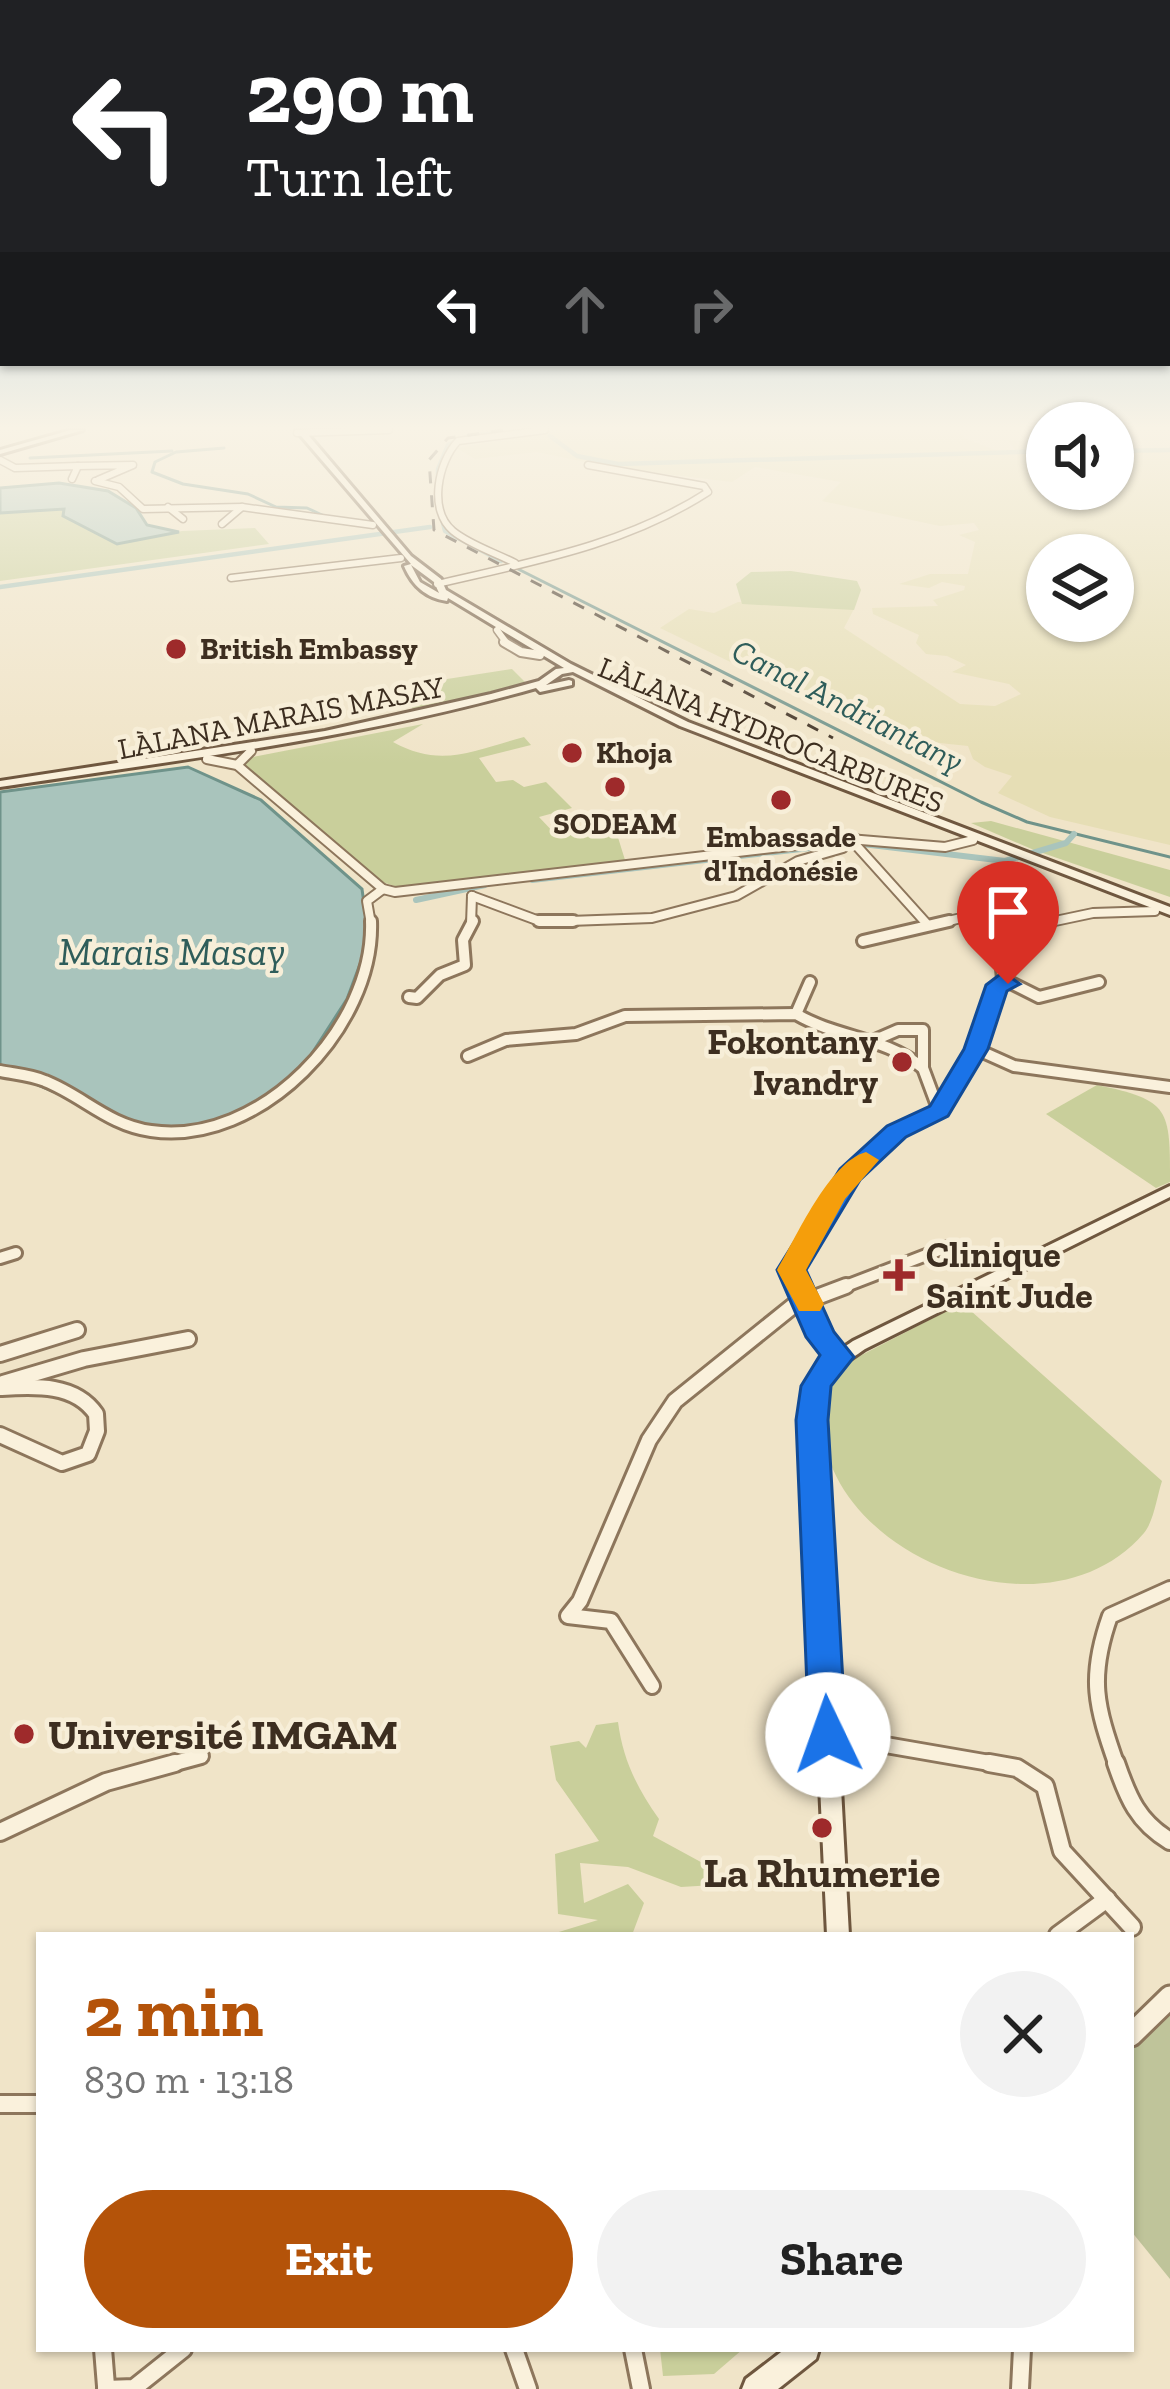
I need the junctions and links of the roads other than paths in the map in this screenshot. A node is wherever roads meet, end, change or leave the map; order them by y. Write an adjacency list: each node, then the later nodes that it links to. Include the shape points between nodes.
1 (390, 541): 5 (main road)
2 (391, 541): 8 (main road)
3 (473, 541): 6 (street)
4 (594, 541): 6 (street)
5 (401, 557): 7 (street); 8 (main road)
6 (515, 563): 8 (street)
7 (231, 578)
8 (430, 582): 9 (main road, via 556,666); 10 (main road)
9 (555, 674): 10 (main road); 14 (main road, LÀLANA MARAIS MASAY, via 493,697 325,734)
10 (576, 677): 11 (main road, LÀLANA MARAIS MASAY); 15 (main road, LÀLANA HYDROCARBURES)
11 (251, 751): 12 (main road, LÀLANA MARAIS MASAY); 13 (street)
12 (207, 759): 13 (street); 14 (main road, LÀLANA MARAIS MASAY)
13 (237, 765): 18 (street)
14 (0, 786)
15 (962, 834): 16 (street, via 945,847); 17 (main road, LÀLANA HYDROCARBURES)
16 (851, 842): 19 (street); 19 (street, via 736,896 652,918 542,922); 22 (street)
17 (1024, 858): 20 (main road, LÀLANA HYDROCARBURES); 21 (main road, LÀLANA HYDROCARBURES)
18 (382, 889): 19 (street); 36 (street, via 367,901 373,942 352,1001 316,1061 258,1113 229,1127 150,1132 94,1113 46,1081)
19 (469, 889): 28 (street, via 465,965)
20 (1155, 911): 21 (main road, LÀLANA HYDROCARBURES); 23 (street, via 1087,914)
21 (1170, 914)
22 (927, 924): 23 (street, via 961,918); 24 (street)
23 (1014, 933): 25 (street, via 1000,947)
24 (862, 941)
25 (1003, 979): 27 (street, via 1039,998); 33 (street)
26 (810, 982): 30 (street)
27 (1099, 982)
28 (410, 997)
29 (626, 1006): 31 (street)
30 (796, 1014): 31 (street); 32 (street)
31 (616, 1018): 34 (street, via 576,1034 518,1036)
32 (875, 1040): 35 (street); 35 (street, via 923,1030)
33 (976, 1049): 37 (street, via 1014,1066); 38 (street)
34 (468, 1056)
35 (923, 1068): 38 (street)
36 (0, 1072)
37 (1170, 1087)
38 (939, 1111): 43 (street, via 896,1132 834,1195 792,1270)
39 (1170, 1191): 47 (main road)
40 (947, 1247): 43 (street)
41 (16, 1253): 42 (street)
42 (0, 1258)
43 (807, 1300): 47 (street); 51 (street, via 675,1401 568,1616 611,1621)
44 (77, 1330): 46 (street)
45 (188, 1339): 48 (street)
46 (0, 1354)
47 (839, 1357): 52 (main road, via 816,1386 812,1420)
48 (0, 1386): 49 (street, via 79,1392 95,1428 88,1454 62,1462)
49 (0, 1435)
50 (1170, 1589): 55 (street, via 1110,1616 1096,1659 1096,1706 1128,1798 1145,1826)
51 (652, 1686)
52 (828, 1735): 56 (street, via 1017,1768 1045,1786 1062,1851); 58 (main road)
53 (201, 1756): 54 (street, via 106,1782)
54 (0, 1832)
55 (1170, 1841)
56 (1107, 1900): 57 (street); 59 (street)
57 (1132, 1927)
58 (838, 1932)
59 (1062, 1932)
60 (1170, 1997): 61 (street)
61 (1134, 2033)
62 (0, 2104): 63 (street)
63 (36, 2104)
64 (103, 2352): 70 (street)
65 (179, 2352): 70 (street, via 134,2388)
66 (515, 2352): 71 (street)
67 (634, 2352): 72 (street)
68 (802, 2352): 73 (main road)
69 (1022, 2352): 74 (street)
70 (106, 2387)
71 (528, 2389)
72 (641, 2389)
73 (756, 2389)
74 (1020, 2389)

